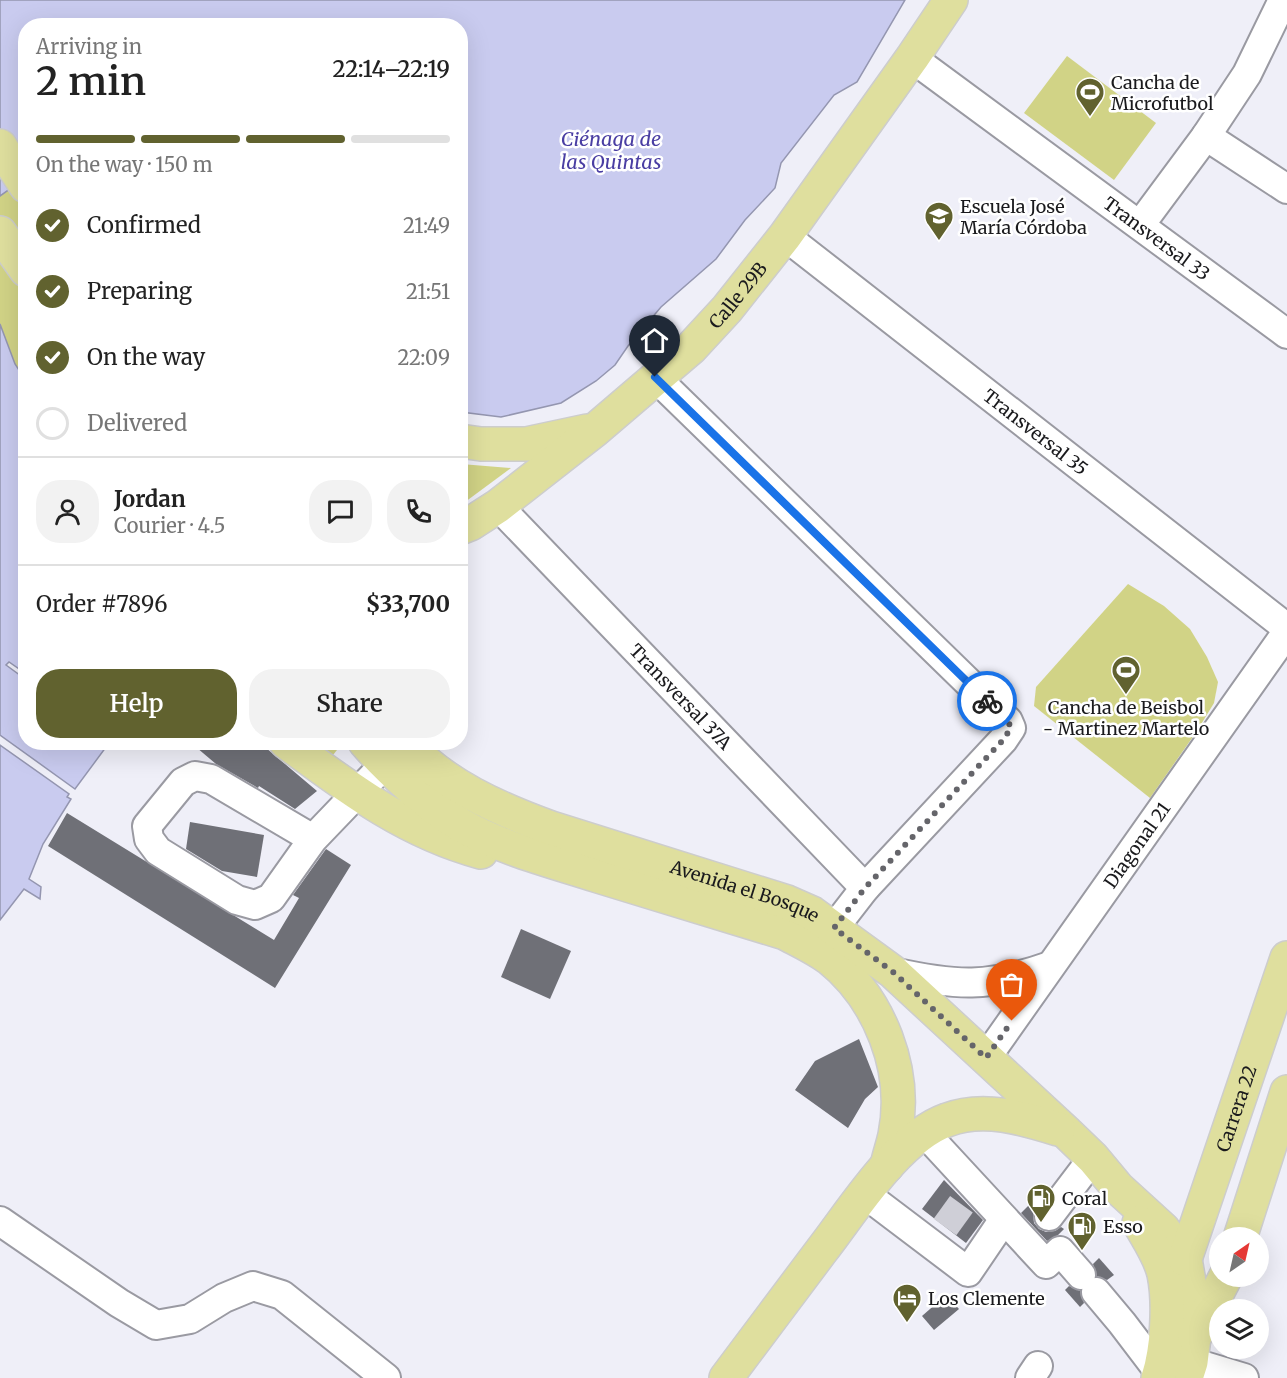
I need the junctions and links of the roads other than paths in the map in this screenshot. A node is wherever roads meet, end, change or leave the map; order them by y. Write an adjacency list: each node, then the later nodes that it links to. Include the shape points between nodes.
1 (951, 0): 3 (main road, Calle 29B)
2 (1282, 15): 4 (street)
3 (912, 58): 8 (street, Transversal 33); 10 (main road, Calle 29B)
4 (1206, 136): 7 (street); 8 (street)
5 (0, 146): 6 (main road)
6 (18, 174)
7 (1287, 189)
8 (1140, 225): 12 (street, Transversal 33)
9 (0, 233): 11 (main road)
10 (784, 236): 13 (main road, Calle 29B, via 691,348); 18 (street, Transversal 35)
11 (18, 259)
12 (1287, 334)
13 (655, 377): 14 (main road, Calle 29B); 24 (street, via 1011,728)
14 (595, 430): 15 (main road, via 526,444); 16 (main road, Calle 29B)
15 (468, 442)
16 (498, 506): 17 (main road, Calle 29B); 24 (street, Transversal 37A)
17 (468, 525)
18 (1287, 630): 27 (street, Diagonal 21)
19 (297, 750): 21 (main road)
20 (385, 750): 21 (street); 23 (main road, Avenida el Bosque, via 460,825); 25 (main road, Avenida el Bosque, via 434,768 457,785 514,814 787,902)
21 (356, 794): 22 (street); 23 (main road, via 407,824 470,849)
22 (313, 839): 22 (street, via 271,898 255,905 237,900 158,851 149,839 147,826 183,782 195,776 211,779)
23 (568, 866): 35 (main road, Avenida el Bosque, via 784,933 828,958 853,981 887,1037 896,1069 896,1134)
24 (865, 888): 25 (street)
25 (834, 928): 28 (main road, Avenida el Bosque)
26 (1287, 958): 29 (main road, Carrera 22)
27 (1050, 966): 28 (street, via 988,983 956,984); 30 (street, Diagonal 21)
28 (893, 972): 30 (main road, Avenida el Bosque)
29 (1279, 1015): 42 (main road, Carrera 22)
30 (986, 1058): 33 (main road, Avenida el Bosque)
31 (1287, 1092): 40 (main road)
32 (923, 1131): 33 (main road, via 948,1119 981,1113 1006,1115); 35 (main road); 38 (street, via 970,1192)
33 (1066, 1132): 34 (main road, Avenida el Bosque)
34 (1093, 1158): 36 (main road, Avenida el Bosque); 41 (street)
35 (886, 1166): 37 (main road)
36 (1118, 1188): 42 (main road, Avenida el Bosque, via 1163,1229); 44 (main road, Avenida el Bosque, via 1164,1274 1166,1335)
37 (865, 1194): 38 (street, via 939,1236 968,1272); 46 (main road)
38 (1004, 1219): 41 (street)
39 (0, 1221): 45 (street, via 156,1325 190,1319 253,1286 282,1295)
40 (1244, 1227)
41 (1036, 1230): 44 (street, via 1046,1264 1060,1251 1122,1323)
42 (1185, 1259): 44 (main road, via 1194,1305)
43 (1220, 1287): 44 (main road)
44 (1178, 1366): 47 (street)
45 (386, 1378)
46 (726, 1378)
47 (1244, 1378)

